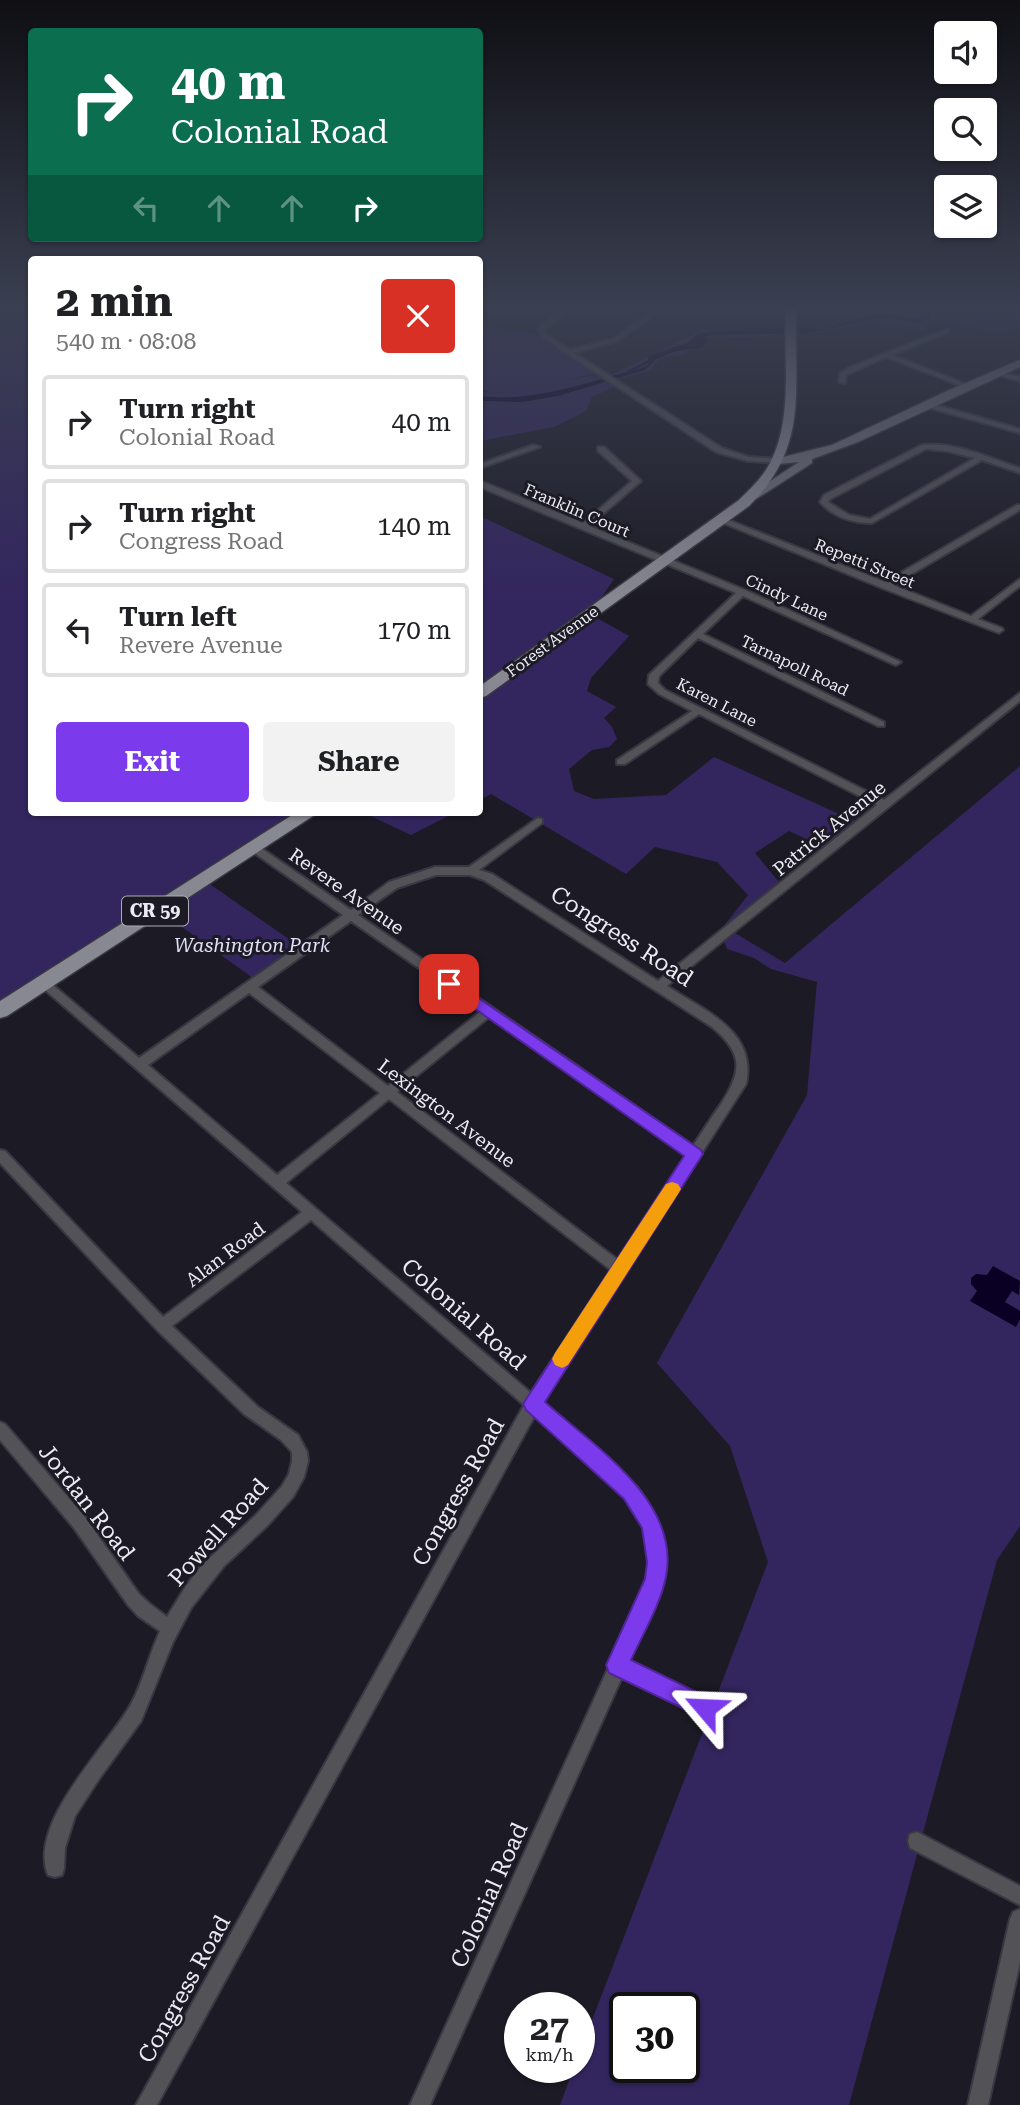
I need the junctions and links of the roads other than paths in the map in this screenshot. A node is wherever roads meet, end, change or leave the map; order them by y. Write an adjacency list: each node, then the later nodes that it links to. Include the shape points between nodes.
1 (650, 405): 10 (street, via 719,450 748,459)
2 (789, 405): 10 (main road)
3 (924, 405): 8 (main road)
4 (930, 405): 5 (street)
5 (1020, 431)
6 (536, 447): 11 (street)
7 (601, 449): 17 (street, via 637,481)
8 (814, 457): 10 (main road); 14 (main road)
9 (979, 458): 9 (street, via 876,519 855,519 824,502 925,447); 12 (street)
10 (779, 461): 14 (main road)
11 (483, 465)
12 (1020, 471)
13 (483, 485): 17 (street, Franklin Court)
14 (752, 497): 16 (main road)
15 (1020, 507): 20 (street)
16 (720, 520): 18 (main road); 20 (street, Repetti Street)
17 (583, 527): 18 (street, Franklin Court)
18 (664, 561): 21 (street, Cindy Lane); 26 (main road, Forest Avenue)
19 (1020, 582): 22 (street)
20 (885, 586): 22 (street, Repetti Street)
21 (742, 592): 24 (street, Karen Lane); 25 (street, Cindy Lane)
22 (971, 620): 23 (street, Repetti Street)
23 (999, 630)
24 (696, 634): 28 (street, Karen Lane, via 652,679 657,688); 29 (street, Tarnapoll Road)
25 (896, 662)
26 (483, 691)
27 (1020, 696): 31 (street, Patrick Avenue)
28 (699, 710): 30 (street); 31 (street, Karen Lane)
29 (881, 724)
30 (621, 762)
31 (885, 805): 39 (street, Patrick Avenue)
32 (304, 816): 34 (main road, CR 59)
33 (538, 821): 35 (street)
34 (254, 848): 36 (street, Revere Avenue); 37 (main road, CR 59)
35 (471, 871): 36 (street, via 435,871 405,879); 39 (street, Congress Road, via 488,877)
36 (351, 915): 38 (street); 41 (street, Revere Avenue)
37 (43, 984): 40 (main road, CR 59); 42 (street, Colonial Road)
38 (250, 987): 42 (street); 43 (street, Lexington Avenue)
39 (658, 987): 44 (street, Congress Road, via 727,1032 743,1060 740,1084)
40 (0, 1011)
41 (489, 1011): 43 (street); 44 (street, Revere Avenue)
42 (139, 1065): 46 (street, Colonial Road)
43 (388, 1092): 46 (street); 48 (street, Lexington Avenue)
44 (695, 1154): 48 (street, Congress Road)
45 (0, 1155): 49 (street, Powell Road)
46 (277, 1183): 47 (street, Colonial Road)
47 (311, 1212): 49 (street, Alan Road); 50 (street, Colonial Road)
48 (620, 1269): 50 (street, Congress Road)
49 (162, 1326): 52 (street, Powell Road, via 259,1418 288,1435 300,1454 297,1475 279,1503 208,1571)
50 (533, 1404): 53 (street, Colonial Road, via 631,1492 652,1525 658,1562 655,1580); 59 (street, Congress Road)
51 (0, 1429): 52 (street, Jordan Road, via 91,1536 130,1598)
52 (170, 1628): 56 (street, Powell Road, via 133,1718 61,1827 54,1849)
53 (617, 1665): 54 (street); 60 (street, Colonial Road)
54 (705, 1708)
55 (917, 1842): 57 (street)
56 (55, 1868)
57 (1020, 1896)
58 (1020, 1919): 61 (street)
59 (146, 2105)
60 (420, 2105)
61 (978, 2105)

